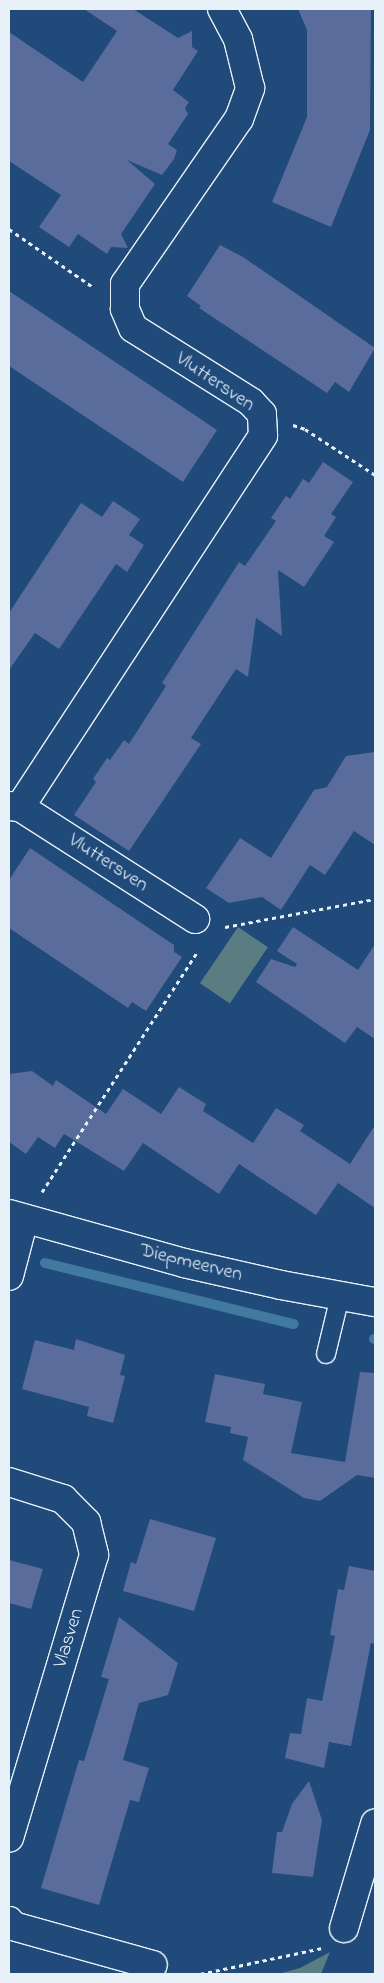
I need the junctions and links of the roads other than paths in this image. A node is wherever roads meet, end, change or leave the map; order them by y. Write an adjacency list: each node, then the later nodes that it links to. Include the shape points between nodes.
1 (222, 9): 2 (street, Vluttersven, via 238,39 250,88 239,119 126,284 125,309 133,328 251,402 262,414 263,435)
2 (15, 806): 3 (street, Vluttersven)
3 (203, 924)
4 (17, 1216): 5 (street); 6 (street, Diepmeerven, via 184,1263)
5 (9, 1276)
6 (340, 1296): 7 (street, Diepmeerven); 8 (lane)
7 (375, 1302)
8 (326, 1354)
9 (9, 1482): 11 (street, Vlasven, via 63,1499 86,1522 94,1555)
10 (375, 1824): 13 (street)
11 (9, 1838)
12 (9, 1921): 14 (street, via 13,1926)
13 (344, 1928)
14 (153, 1965)

